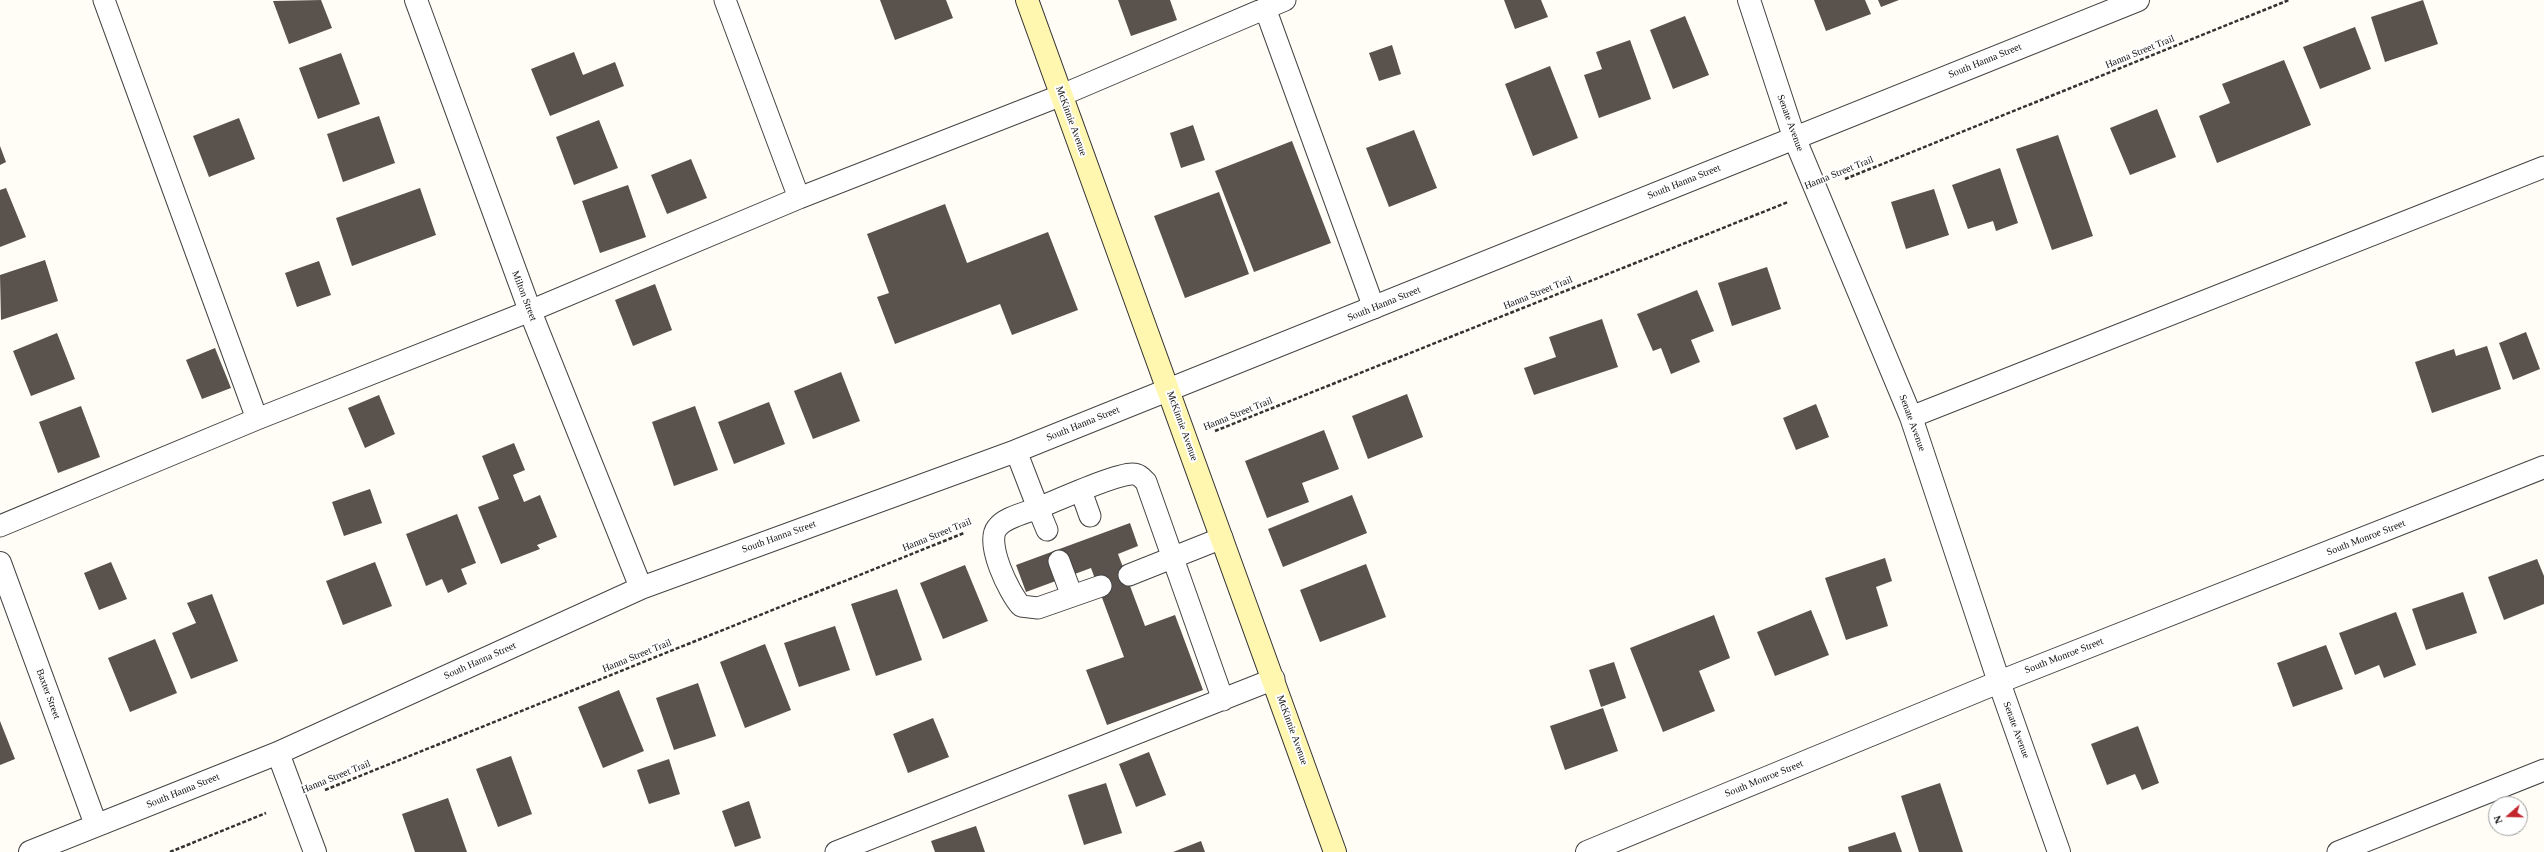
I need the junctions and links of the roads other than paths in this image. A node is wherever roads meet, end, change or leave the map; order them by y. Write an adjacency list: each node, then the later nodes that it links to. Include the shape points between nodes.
1 (104, 0): 17 (lane)
2 (416, 0): 14 (street, Milton Street)
3 (725, 0): 12 (lane)
4 (1027, 0): 9 (street, McKinnie Avenue)
5 (1285, 0): 8 (lane)
6 (1749, 0): 10 (street, Senate Avenue)
7 (2138, 0): 10 (street, South Hanna Street)
8 (1265, 8): 9 (lane); 13 (lane)
9 (1062, 95): 12 (lane); 15 (street, McKinnie Avenue)
10 (1794, 137): 13 (street, South Hanna Street); 16 (street, Senate Avenue)
11 (2544, 167): 16 (lane)
12 (799, 198): 14 (lane)
13 (1374, 308): 15 (street, South Hanna Street)
14 (530, 311): 17 (lane); 31 (street, Milton Street)
15 (1169, 390): 18 (street, South Hanna Street); 25 (street, McKinnie Avenue)
16 (1911, 417): 34 (street, Senate Avenue)
17 (257, 420): 23 (lane)
18 (1016, 451): 21 (lane); 31 (street, South Hanna Street)
19 (2544, 467): 34 (street, South Monroe Street)
20 (1081, 491): 21 (lane); 22 (lane); 26 (lane, via 1132,474 1141,476 1146,482)
21 (1038, 508): 24 (lane); 32 (lane, via 998,526 992,535 992,545 1013,597 1021,606 1038,608)
22 (1090, 516)
23 (0, 526)
24 (1047, 530)
25 (1222, 538): 26 (lane); 33 (street, McKinnie Avenue)
26 (1172, 558): 29 (lane); 35 (lane)
27 (1059, 561): 32 (lane)
28 (0, 563): 38 (street, Baxter Street)
29 (1129, 575)
30 (1101, 586): 32 (lane)
31 (641, 588): 36 (street, South Hanna Street)
32 (1072, 596)
33 (1274, 679): 35 (lane); 42 (street, McKinnie Avenue)
34 (1999, 682): 43 (street, South Monroe Street); 44 (street, Senate Avenue)
35 (1223, 700): 41 (lane)
36 (278, 753): 38 (street, South Hanna Street); 40 (street)
37 (2544, 770): 45 (lane)
38 (96, 825): 39 (street, South Hanna Street)
39 (30, 852)
40 (315, 852)
41 (836, 852)
42 (1335, 852)
43 (1587, 852)
44 (2059, 852)
45 (2338, 852)

